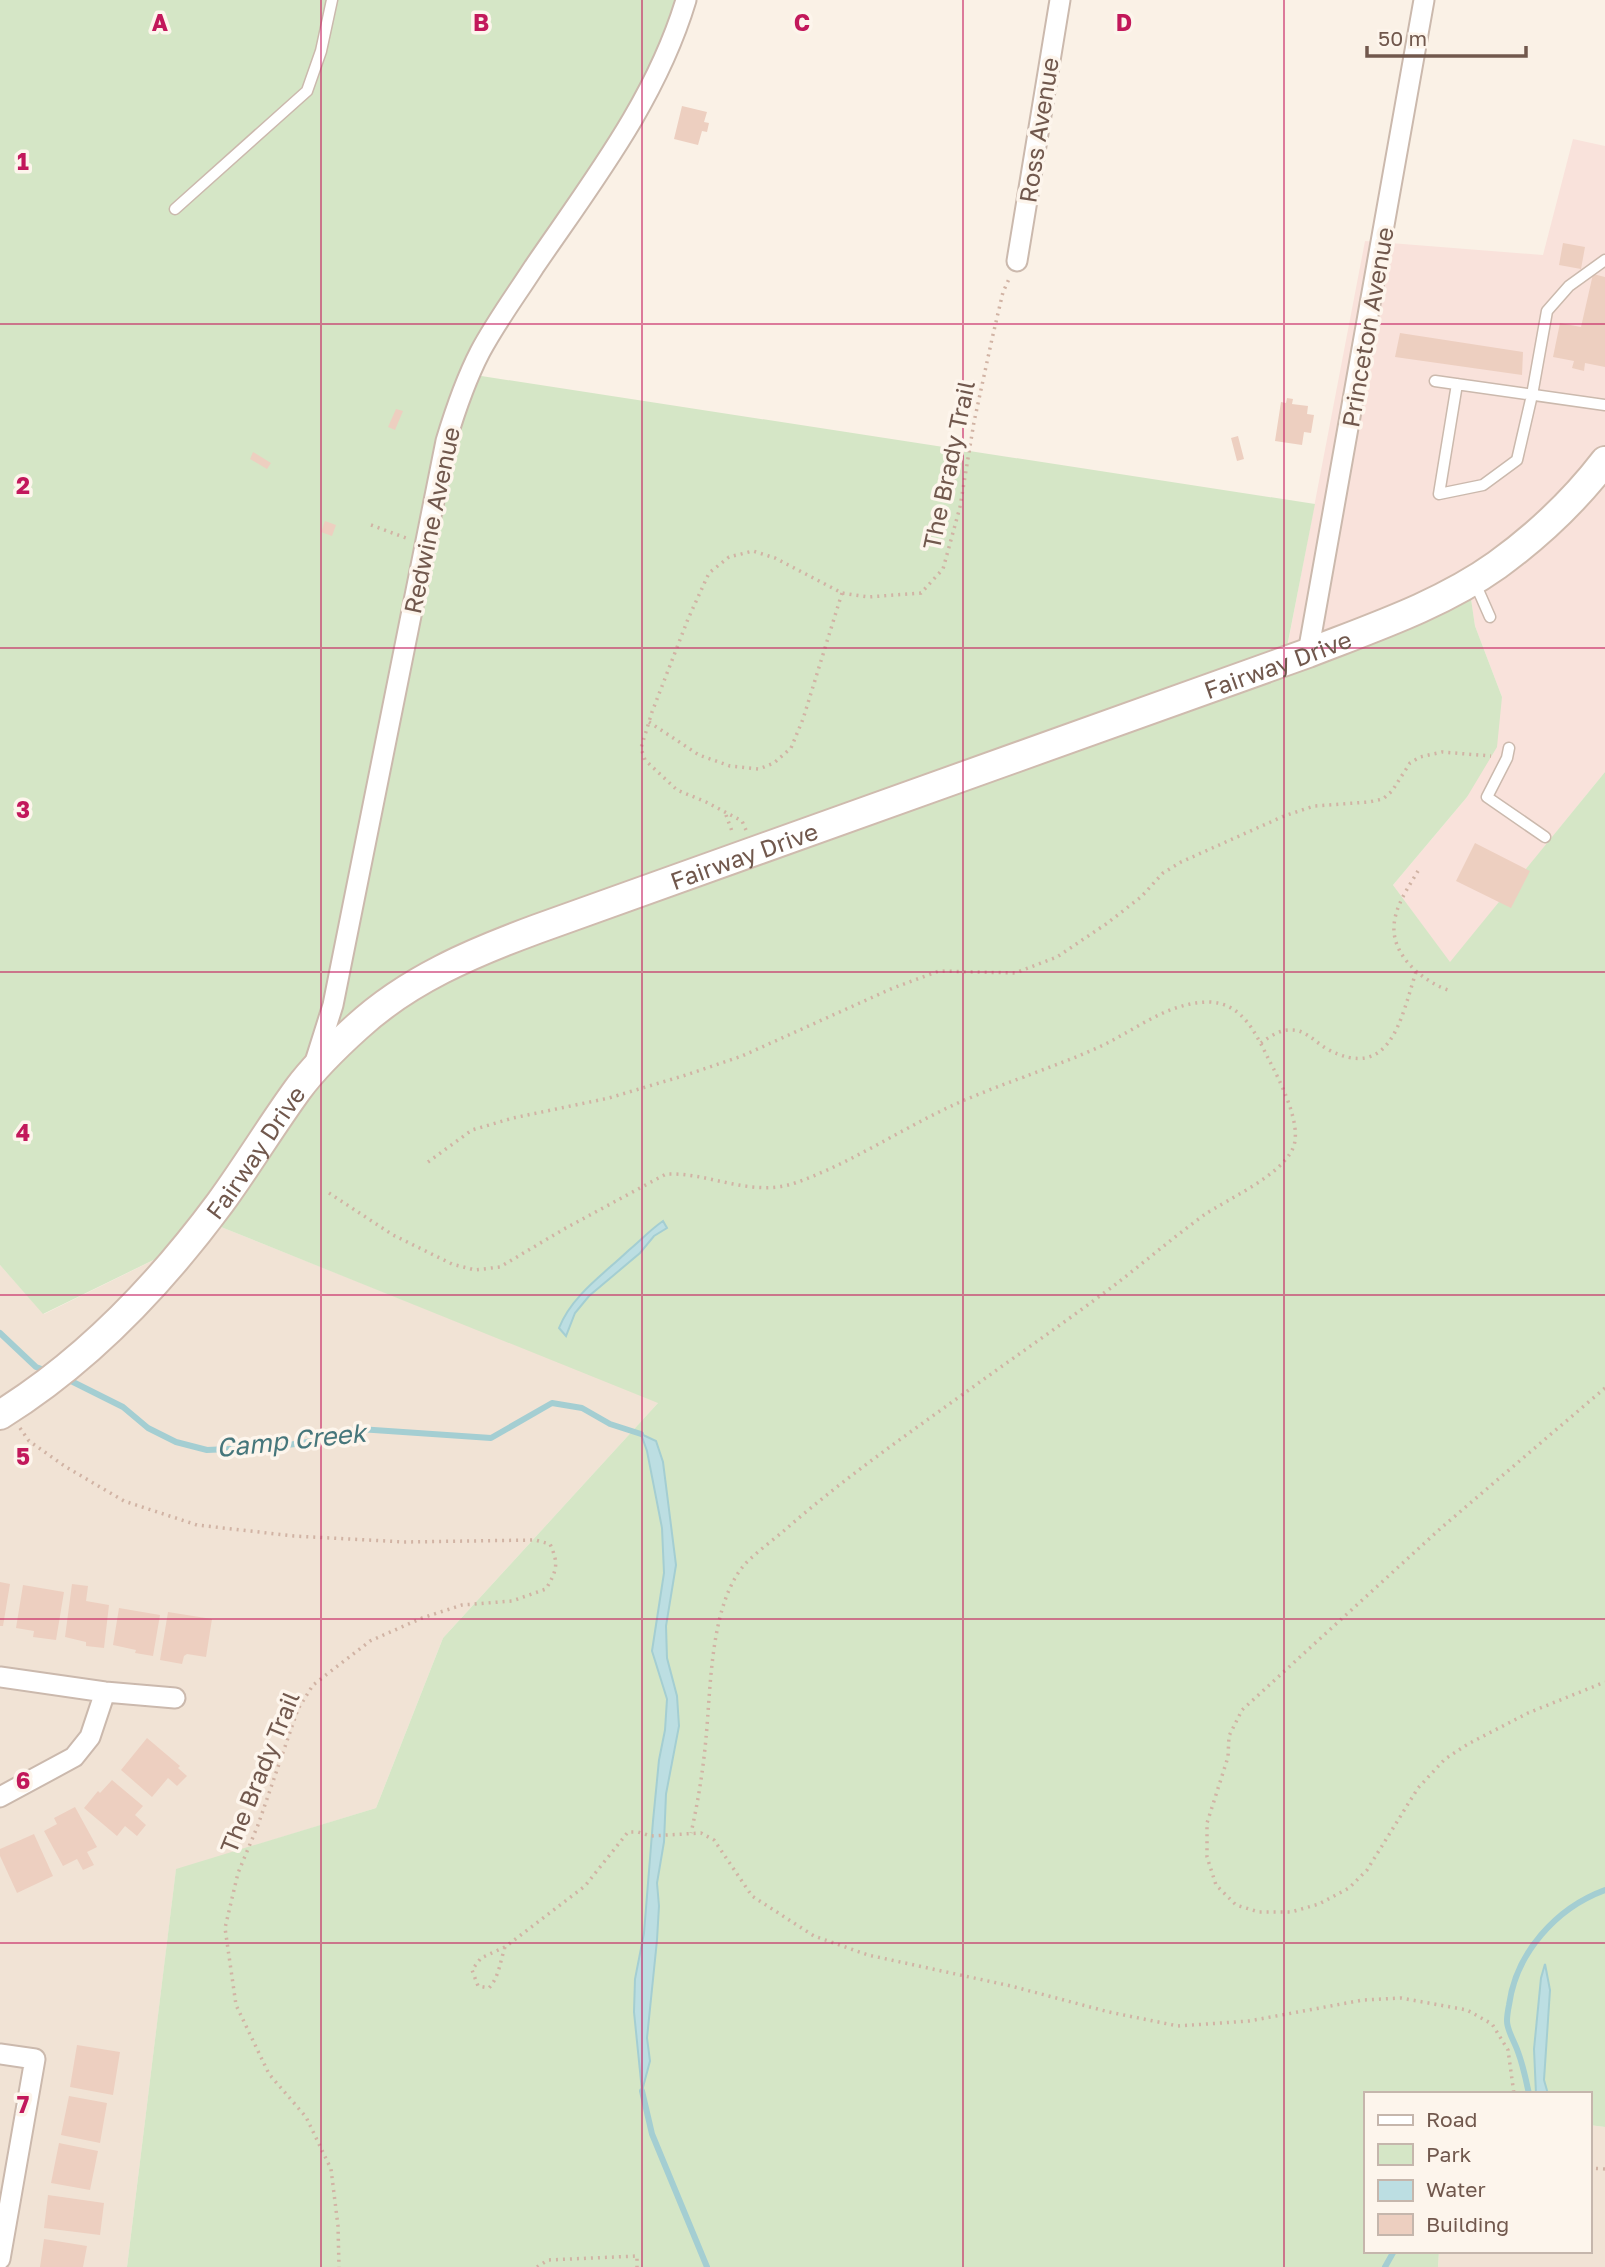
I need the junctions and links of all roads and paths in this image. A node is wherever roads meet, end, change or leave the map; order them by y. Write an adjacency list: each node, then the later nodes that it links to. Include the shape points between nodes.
1 (332, 0): 5 (lane, via 307,91)
2 (686, 0): 14 (street, Redwine Avenue, via 647,96 480,352 446,441)
3 (1060, 0): 7 (street, Ross Avenue)
4 (1424, 0): 18 (street, Princeton Avenue)
5 (174, 209)
6 (1605, 260): 10 (lane, via 1569,286 1547,311)
7 (1017, 261): 16 (path, The Brady Trail, via 1003,292 943,569 921,593 868,597)
8 (1435, 381): 9 (lane)
9 (1457, 384): 10 (lane); 10 (lane, via 1439,494 1483,485 1517,460)
10 (1532, 395): 11 (lane)
11 (1605, 405)
12 (1605, 461): 15 (street, Fairway Drive, via 1530,539)
13 (371, 525): 14 (path)
14 (425, 545): 28 (street, Redwine Avenue, via 332,1005 316,1060)
15 (1473, 579): 17 (lane); 18 (street, Fairway Drive, via 1417,609)
16 (842, 593): 19 (path, The Brady Trail, via 775,558 753,551 729,557 709,573); 19 (path, via 803,719 791,748 774,763 759,769 730,766 699,755)
17 (1490, 617)
18 (1308, 653): 23 (street, Fairway Drive)
19 (649, 722): 21 (path, The Brady Trail, via 641,748 645,760 677,790)
20 (1508, 753): 22 (lane, via 1487,797); 29 (path, via 1442,752 1420,757 1383,799 1314,806 1284,816 1181,862 1106,924 1057,957 1015,973 939,971 742,1056 609,1098 472,1130)
21 (725, 813): 23 (path, The Brady Trail, via 733,836); 23 (path, The Brady Trail, via 742,821)
22 (1545, 837)
23 (748, 845): 28 (street, Fairway Drive, via 459,959 379,1009)
24 (1418, 871): 25 (path, via 1400,902 1394,925 1395,939)
25 (1416, 972): 26 (path); 27 (path, via 1398,1028 1388,1045 1373,1057 1341,1056 1303,1032 1289,1030)
26 (1451, 991)
27 (1261, 1043): 30 (path, via 1238,1010 1209,1002 1185,1005 1099,1047 964,1100 791,1185 756,1189 666,1174 500,1268 452,1264 393,1235); 38 (path, via 1297,1136 1292,1151 1278,1167 1205,1215 830,1490 745,1564 729,1588 719,1619)
28 (299, 1087): 32 (street, Fairway Drive, via 221,1201 162,1275 51,1379)
29 (428, 1162)
30 (329, 1193)
31 (1605, 1388): 34 (path, via 1441,1528 1242,1710 1229,1736 1228,1757 1207,1824 1207,1857 1216,1885 1237,1905 1259,1912 1291,1912 1319,1905 1349,1888 1367,1870 1418,1788 1445,1759 1528,1713)
32 (4, 1412): 43 (path, The Brady Trail, via 29,1441 124,1501 197,1525 404,1542 535,1540 550,1544 556,1558 555,1574 546,1589 512,1601 462,1605 422,1618 370,1641 313,1685 298,1709 237,1873 225,1928 236,2005 269,2074 306,2117 331,2169)
33 (0, 1677): 35 (street)
34 (1605, 1682)
35 (105, 1692): 36 (street); 37 (street, via 90,1737 74,1757)
36 (175, 1698)
37 (0, 1797)
38 (691, 1833): 39 (path, via 628,1832 585,1886); 41 (path, via 714,1840 752,1896 814,1936 868,1955 1109,2012 1178,2026 1250,2021 1363,2000 1401,1998 1467,2010 1492,2024 1508,2050)
39 (505, 1947): 39 (path, via 481,1958 472,1970 478,1986 489,1988 497,1979)
40 (0, 2054): 42 (street, via 35,2059)
41 (1514, 2092)
42 (0, 2259)
43 (339, 2267)
44 (537, 2267): 45 (path, via 548,2260 620,2256 637,2256)
45 (637, 2267)

